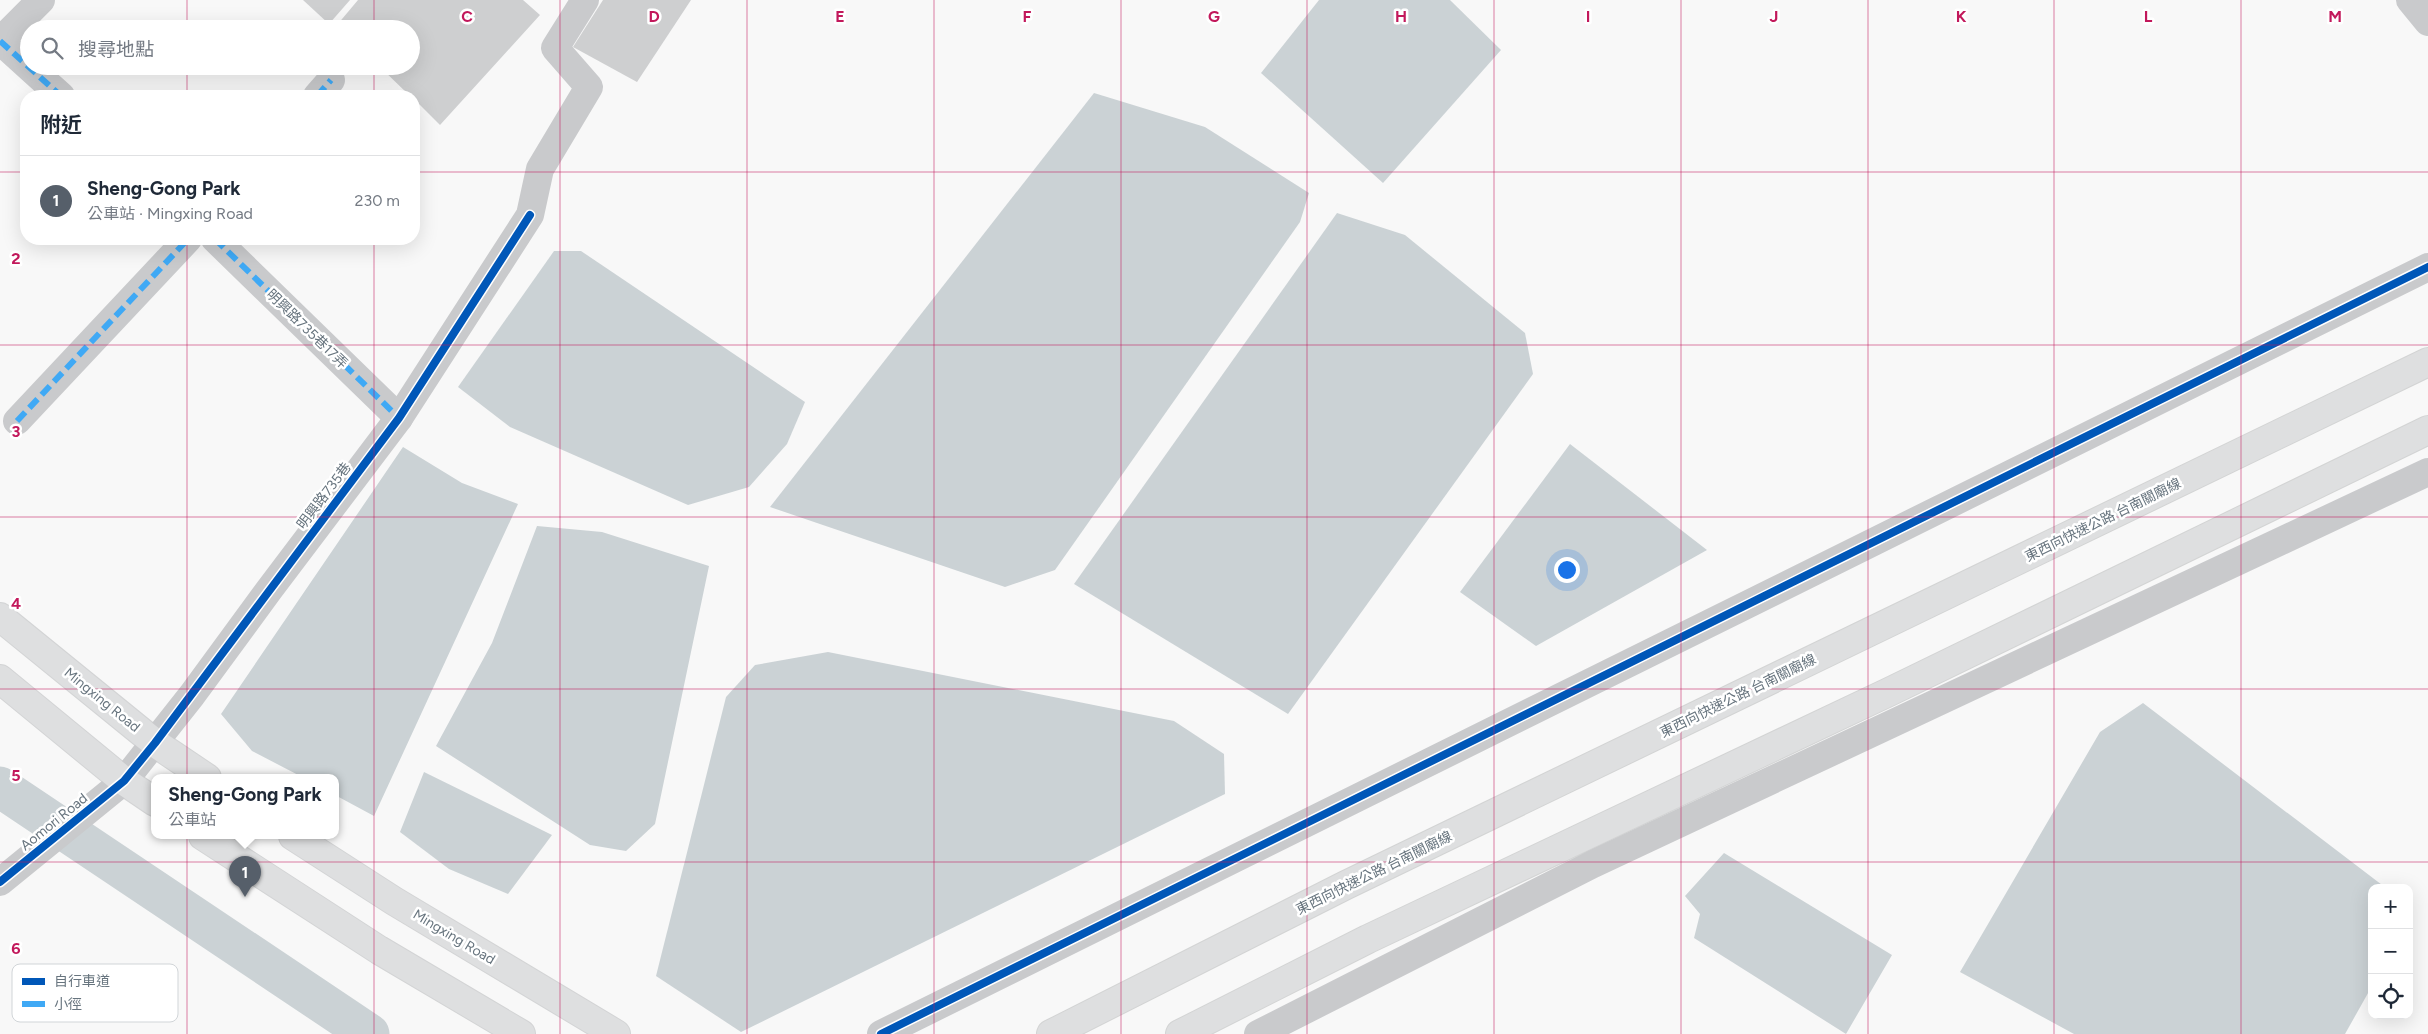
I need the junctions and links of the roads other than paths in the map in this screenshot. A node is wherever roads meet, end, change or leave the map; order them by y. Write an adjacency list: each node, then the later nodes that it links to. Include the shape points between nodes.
1 (41, 0): 4 (street)
2 (585, 0): 15 (street, 明興路735巷, via 555,48 589,87 540,169 530,216)
3 (2410, 0): 6 (street)
4 (21, 20)
5 (20, 21): 7 (street)
6 (2428, 22)
7 (0, 41): 8 (street)
8 (20, 59)
9 (38, 75): 10 (street)
10 (54, 90)
11 (182, 245): 16 (street)
12 (222, 245): 15 (street, 明興路735巷17弄)
13 (2428, 267): 30 (street)
14 (2428, 362): 31 (main road, 東西向快速公路 台南關廟線, via 1355,881)
15 (399, 418): 21 (street, 明興路735巷)
16 (17, 421)
17 (2428, 430): 32 (main road, via 1889,692 1368,939)
18 (2428, 472): 33 (street, via 1593,864)
19 (0, 617): 21 (main road, Mingxing Road)
20 (0, 679): 23 (main road)
21 (154, 743): 22 (main road, Mingxing Road); 23 (street, 明興路735巷)
22 (201, 774)
23 (123, 782): 24 (main road); 27 (street, Aomori Road)
24 (151, 800)
25 (208, 839): 28 (main road, via 379,950)
26 (298, 839): 29 (main road, Mingxing Road, via 394,901)
27 (3, 879)
28 (520, 1034)
29 (616, 1034)
30 (881, 1034)
31 (1051, 1034)
32 (1180, 1034)
33 (1258, 1034)

